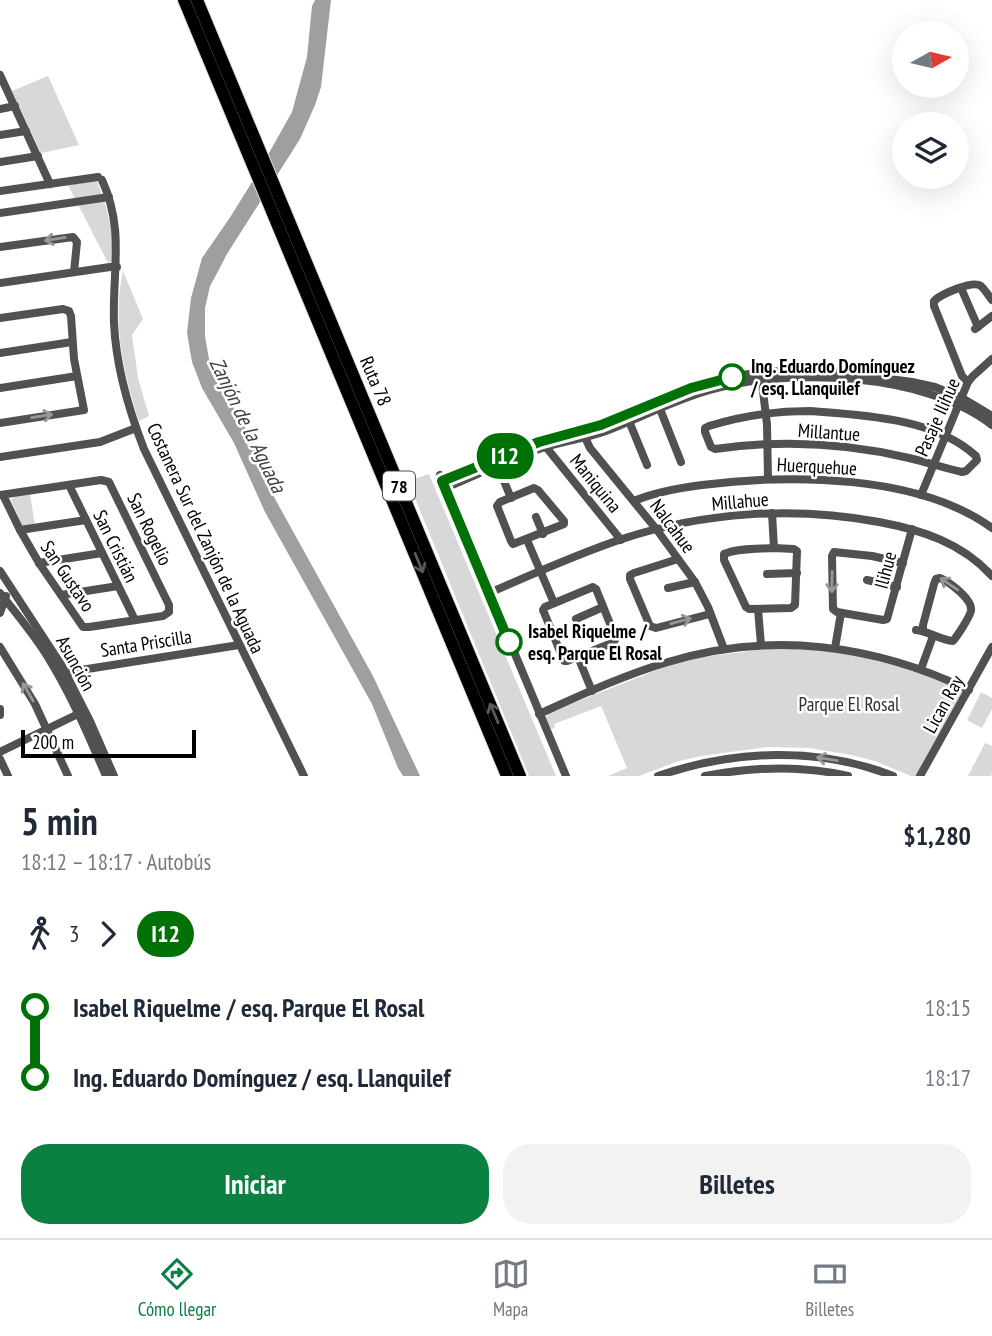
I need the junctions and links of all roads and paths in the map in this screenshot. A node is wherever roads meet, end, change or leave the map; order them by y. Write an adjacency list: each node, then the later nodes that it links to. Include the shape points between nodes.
1 (184, 0): 9 (highway, Ruta 78 / 78)
2 (197, 0): 9 (highway, Ruta 78 / 78)
3 (1, 79): 4 (street)
4 (15, 106): 5 (street); 6 (street)
5 (0, 108)
6 (26, 131): 7 (street); 8 (street)
7 (0, 135)
8 (38, 156): 10 (street); 11 (street)
9 (257, 160): 14 (highway, Ruta 78 / 78)
10 (0, 162)
11 (50, 184): 12 (street); 13 (street, Costanera Sur del Zanjón de la Aguada, via 100,178)
12 (0, 191)
13 (109, 197): 15 (street); 17 (street, Costanera Sur del Zanjón de la Aguada)
14 (274, 201): 120 (highway, Ruta 78 / 78, one-way to 120); 121 (highway, Ruta 78 / 78, one-way to 14)
15 (0, 213)
16 (0, 247): 18 (street, one-way to 16, via 73,237)
17 (117, 267): 18 (street); 38 (street, Costanera Sur del Zanjón de la Aguada, via 117,351)
18 (74, 272): 19 (street)
19 (0, 282)
20 (961, 288): 21 (street, via 979,285); 22 (street, via 976,328); 29 (street, via 939,296 934,306)
21 (992, 300)
22 (992, 316)
23 (0, 318): 24 (street, via 65,309 71,315)
24 (72, 342): 25 (street); 27 (street)
25 (0, 353)
26 (992, 359): 29 (street, Pasaje Ilihue)
27 (77, 376): 30 (street); 36 (street, one-way to 27, via 84,410)
28 (761, 376): 31 (street, via 870,382); 32 (street); 33 (street); 39 (street, via 726,378 698,386)
29 (968, 382): 31 (street, Pasaje Ilihue)
30 (0, 388)
31 (961, 401): 34 (street); 37 (street); 40 (street, Pasaje Ilihue)
32 (660, 409): 35 (street); 44 (street)
33 (766, 414): 40 (street, via 855,415 914,425); 41 (street); 41 (street, Millantue, via 735,419 705,428 705,432 713,449)
34 (992, 416)
35 (629, 421): 39 (street); 47 (street)
36 (0, 423)
37 (992, 425)
38 (136, 428): 43 (street, via 100,442); 93 (street, Costanera Sur del Zanjón de la Aguada)
39 (583, 434): 42 (street); 45 (street, via 545,440); 53 (street, Nalcahue)
40 (945, 436): 46 (street, Pasaje Ilihue); 46 (street, Millantue, via 977,457 974,464 963,472)
41 (767, 445): 46 (street, Millantue, via 851,448); 48 (street)
42 (546, 447): 45 (street); 63 (street, Maniquina)
43 (0, 457)
44 (681, 462)
45 (497, 463): 51 (street); 80 (street, via 443,481)
46 (933, 463): 50 (street, Pasaje Ilihue)
47 (647, 465)
48 (768, 479): 50 (street, Huerquehue, via 854,483); 53 (street, Huerquehue, via 696,486)
49 (69, 485): 52 (street, San Rogelio); 56 (street, San Cristián); 88 (street, San Rogelio, via 103,480 110,484)
50 (920, 495): 57 (street, Huerquehue, via 955,507)
51 (511, 498): 61 (street, via 538,490 565,523); 62 (street, via 499,502 497,508 511,542)
52 (2, 499): 59 (street, San Gustavo)
53 (634, 501): 60 (street, Nalcahue)
54 (772, 513): 58 (street, Millahue, via 840,516); 60 (street, Millahue); 64 (street)
55 (536, 517): 61 (street)
56 (86, 520): 59 (street); 65 (street, San Cristián)
57 (992, 528)
58 (912, 529): 68 (street, Ilihue); 73 (street, Millahue, via 952,544)
59 (20, 530): 67 (street, San Gustavo)
60 (657, 530): 63 (street, Millahue); 66 (street, Nalcahue)
61 (543, 534): 62 (street)
62 (527, 540): 70 (street)
63 (621, 540): 70 (street, Millahue)
64 (774, 548): 71 (street, via 796,550); 85 (street, via 724,554)
65 (102, 553): 67 (street); 76 (street, San Cristián)
66 (678, 559): 75 (street, Nalcahue); 89 (street, one-way to 89, via 631,575 650,626)
67 (39, 563): 81 (street, San Gustavo)
68 (903, 563): 78 (street, Ilihue); 86 (street, one-way to 86, via 834,553 832,607)
69 (0, 571): 77 (street, Asunción)
70 (541, 571): 80 (street, Millahue); 83 (street)
71 (797, 573): 72 (street); 85 (street, via 793,607)
72 (767, 574)
73 (992, 576)
74 (867, 580): 78 (street)
75 (695, 582): 79 (street); 89 (street, Nalcahue)
76 (118, 586): 81 (street); 91 (street, San Cristián)
77 (10, 587): 82 (street); 101 (street, Asunción, via 47,641)
78 (897, 587): 86 (street, Ilihue, via 887,619)
79 (668, 588)
80 (489, 593): 106 (street)
81 (61, 595): 91 (street, San Gustavo, via 84,627)
82 (2, 596): 87 (street); 101 (street, Asunción)
83 (554, 603): 84 (street, via 593,587); 99 (street, via 543,613 562,659)
84 (603, 607): 90 (street); 99 (street, via 615,641)
85 (754, 609): 94 (street)
86 (837, 611): 97 (street)
87 (0, 612)
88 (169, 612): 91 (street, San Gustavo)
89 (710, 614): 98 (street, Nalcahue)
90 (576, 619)
91 (135, 620)
92 (933, 636): 92 (street, one-way to 92, via 955,640 971,608 963,595 940,578 920,630); 100 (street)
93 (239, 645): 101 (street, Santa Priscilla); 119 (street, Costanera Sur del Zanjón de la Aguada)
94 (761, 645): 97 (street); 98 (street)
95 (0, 647): 108 (street, one-way to 95)
96 (992, 647): 102 (street, Lican Ray)
97 (835, 648): 100 (street)
98 (724, 649): 103 (street, via 665,663)
99 (578, 657): 103 (street)
100 (921, 669): 102 (street)
101 (62, 673): 105 (street, Asunción); 118 (street, Asunción)
102 (969, 690): 127 (street, Lican Ray)
103 (592, 691): 106 (street)
104 (0, 709): 107 (street)
105 (78, 714): 108 (street); 117 (street, Asunción)
106 (539, 714): 122 (street)
107 (0, 715)
108 (47, 729): 109 (street); 116 (street)
109 (0, 752)
110 (779, 755): 112 (street); 113 (street); 126 (street, one-way to 110, via 840,761)
111 (0, 759): 115 (street)
112 (706, 762): 123 (street); 124 (street)
113 (779, 769): 114 (street); 125 (street)
114 (743, 773): 124 (street)
115 (8, 776)
116 (68, 776)
117 (106, 776)
118 (114, 776)
119 (304, 776)
120 (506, 776)
121 (520, 776)
122 (566, 776)
123 (658, 776)
124 (707, 776)
125 (848, 776)
126 (893, 776)
127 (920, 776)

